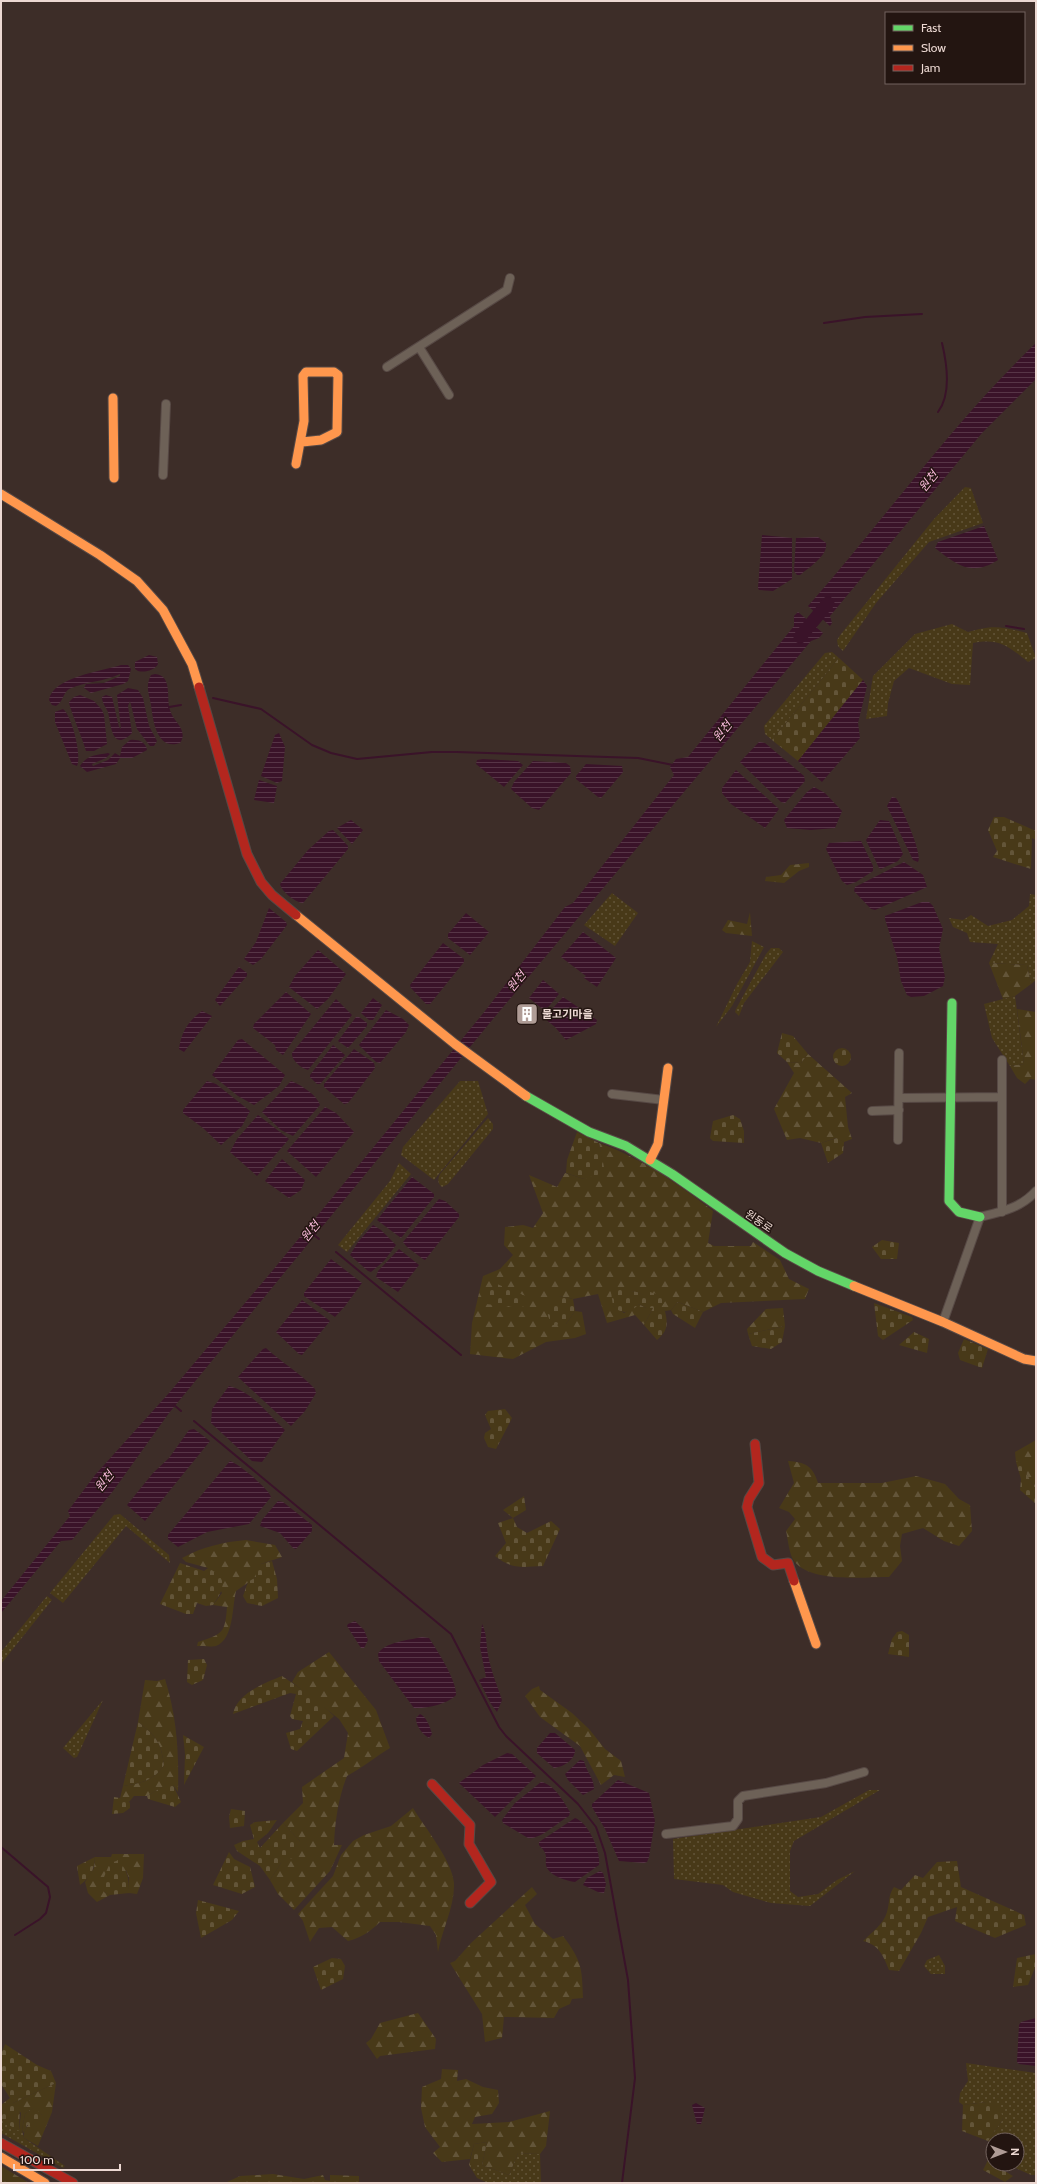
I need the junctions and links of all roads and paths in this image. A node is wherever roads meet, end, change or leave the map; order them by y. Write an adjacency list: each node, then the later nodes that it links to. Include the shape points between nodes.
1 (510, 278): 2 (street, via 507,290)
2 (419, 346): 3 (street); 4 (street)
3 (387, 367)
4 (448, 395)
5 (113, 398): 10 (main road)
6 (166, 404): 9 (street)
7 (302, 442): 7 (main road, via 303,376 306,372 334,372 338,375 337,432 324,440); 8 (main road)
8 (296, 464)
9 (163, 475)
10 (114, 478)
11 (1, 494): 24 (main road, 원동로, via 137,581 163,610 192,664 247,854 261,882 272,895 454,1044 519,1092 589,1132 626,1146)
12 (952, 1003): 17 (main road)
13 (899, 1053): 19 (street)
14 (1002, 1060): 18 (street)
15 (668, 1068): 20 (main road)
16 (612, 1094): 20 (street)
17 (950, 1097): 18 (street); 19 (street); 27 (main road, via 949,1201 959,1212)
18 (1002, 1097): 26 (street)
19 (899, 1098): 22 (street)
20 (664, 1100): 24 (main road, via 658,1144)
21 (872, 1110): 22 (street)
22 (899, 1110): 23 (street)
23 (898, 1140)
24 (650, 1160): 28 (main road, 원동로, via 785,1253 818,1272)
25 (1036, 1191): 26 (street, via 1026,1202)
26 (1002, 1212): 27 (street)
27 (980, 1217): 28 (street)
28 (943, 1322): 29 (main road, 원동로, via 1024,1359)
29 (1036, 1361)
30 (755, 1444): 31 (main road, via 759,1483 749,1499 748,1507 762,1558 773,1564 788,1563)
31 (816, 1644)
32 (864, 1772): 34 (street, via 826,1783 744,1796 738,1801 738,1819 733,1826)
33 (432, 1784): 35 (main road, via 470,1825 469,1844 491,1882)
34 (666, 1834)
35 (470, 1903)
36 (1, 2143): 39 (main road)
37 (1, 2157): 38 (main road)
38 (45, 2183)
39 (72, 2183)

